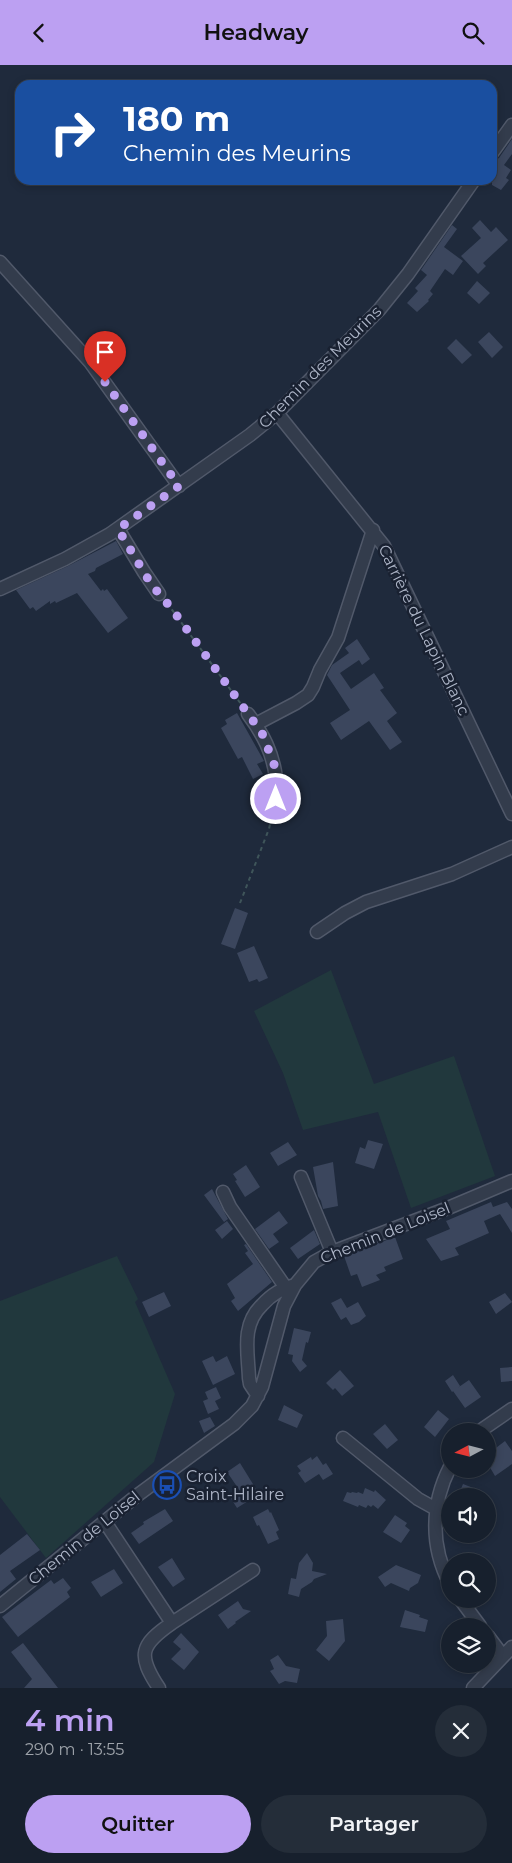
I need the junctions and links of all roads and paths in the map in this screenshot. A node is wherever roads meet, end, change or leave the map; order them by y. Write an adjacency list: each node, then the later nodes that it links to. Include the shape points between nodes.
1 (512, 125): 2 (street)
2 (497, 146)
3 (470, 185): 5 (street, Chemin des Meurins, via 379,310)
4 (0, 262): 6 (street, via 87,358)
5 (277, 413): 6 (street, Chemin des Meurins); 8 (street, Carrière du Lapin Blanc)
6 (179, 486): 7 (street, Chemin des Meurins)
7 (118, 529): 9 (street, Chemin des Meurins); 10 (street)
8 (373, 530): 11 (street, via 338,638 308,695 296,703); 13 (street, Carrière du Lapin Blanc, via 388,554)
9 (0, 589)
10 (159, 594): 11 (path)
11 (252, 719): 12 (street, via 269,749)
12 (276, 778): 15 (path, via 269,829)
13 (512, 812)
14 (512, 847): 16 (street, via 444,877 366,902)
15 (240, 903)
16 (317, 932)
17 (302, 1177): 20 (street)
18 (512, 1181): 20 (street, Chemin de Loisel)
19 (222, 1192): 21 (street)
20 (332, 1252): 21 (street, Chemin de Loisel, via 314,1262)
21 (290, 1287): 22 (street, Chemin de Loisel); 22 (street, via 269,1298 249,1322 249,1378)
22 (258, 1397): 28 (street, Chemin de Loisel, via 234,1424)
23 (512, 1409): 24 (street)
24 (492, 1423)
25 (343, 1438): 27 (street, via 418,1499)
26 (445, 1478): 27 (street)
27 (436, 1509): 29 (street, via 435,1529)
28 (105, 1522): 31 (street, Chemin de Loisel); 32 (street)
29 (441, 1563)
30 (253, 1569): 32 (street)
31 (0, 1606)
32 (172, 1623): 35 (street, via 150,1639 145,1653 147,1669)
33 (496, 1643): 34 (street)
34 (507, 1652): 36 (street)
35 (159, 1688)
36 (473, 1688)

